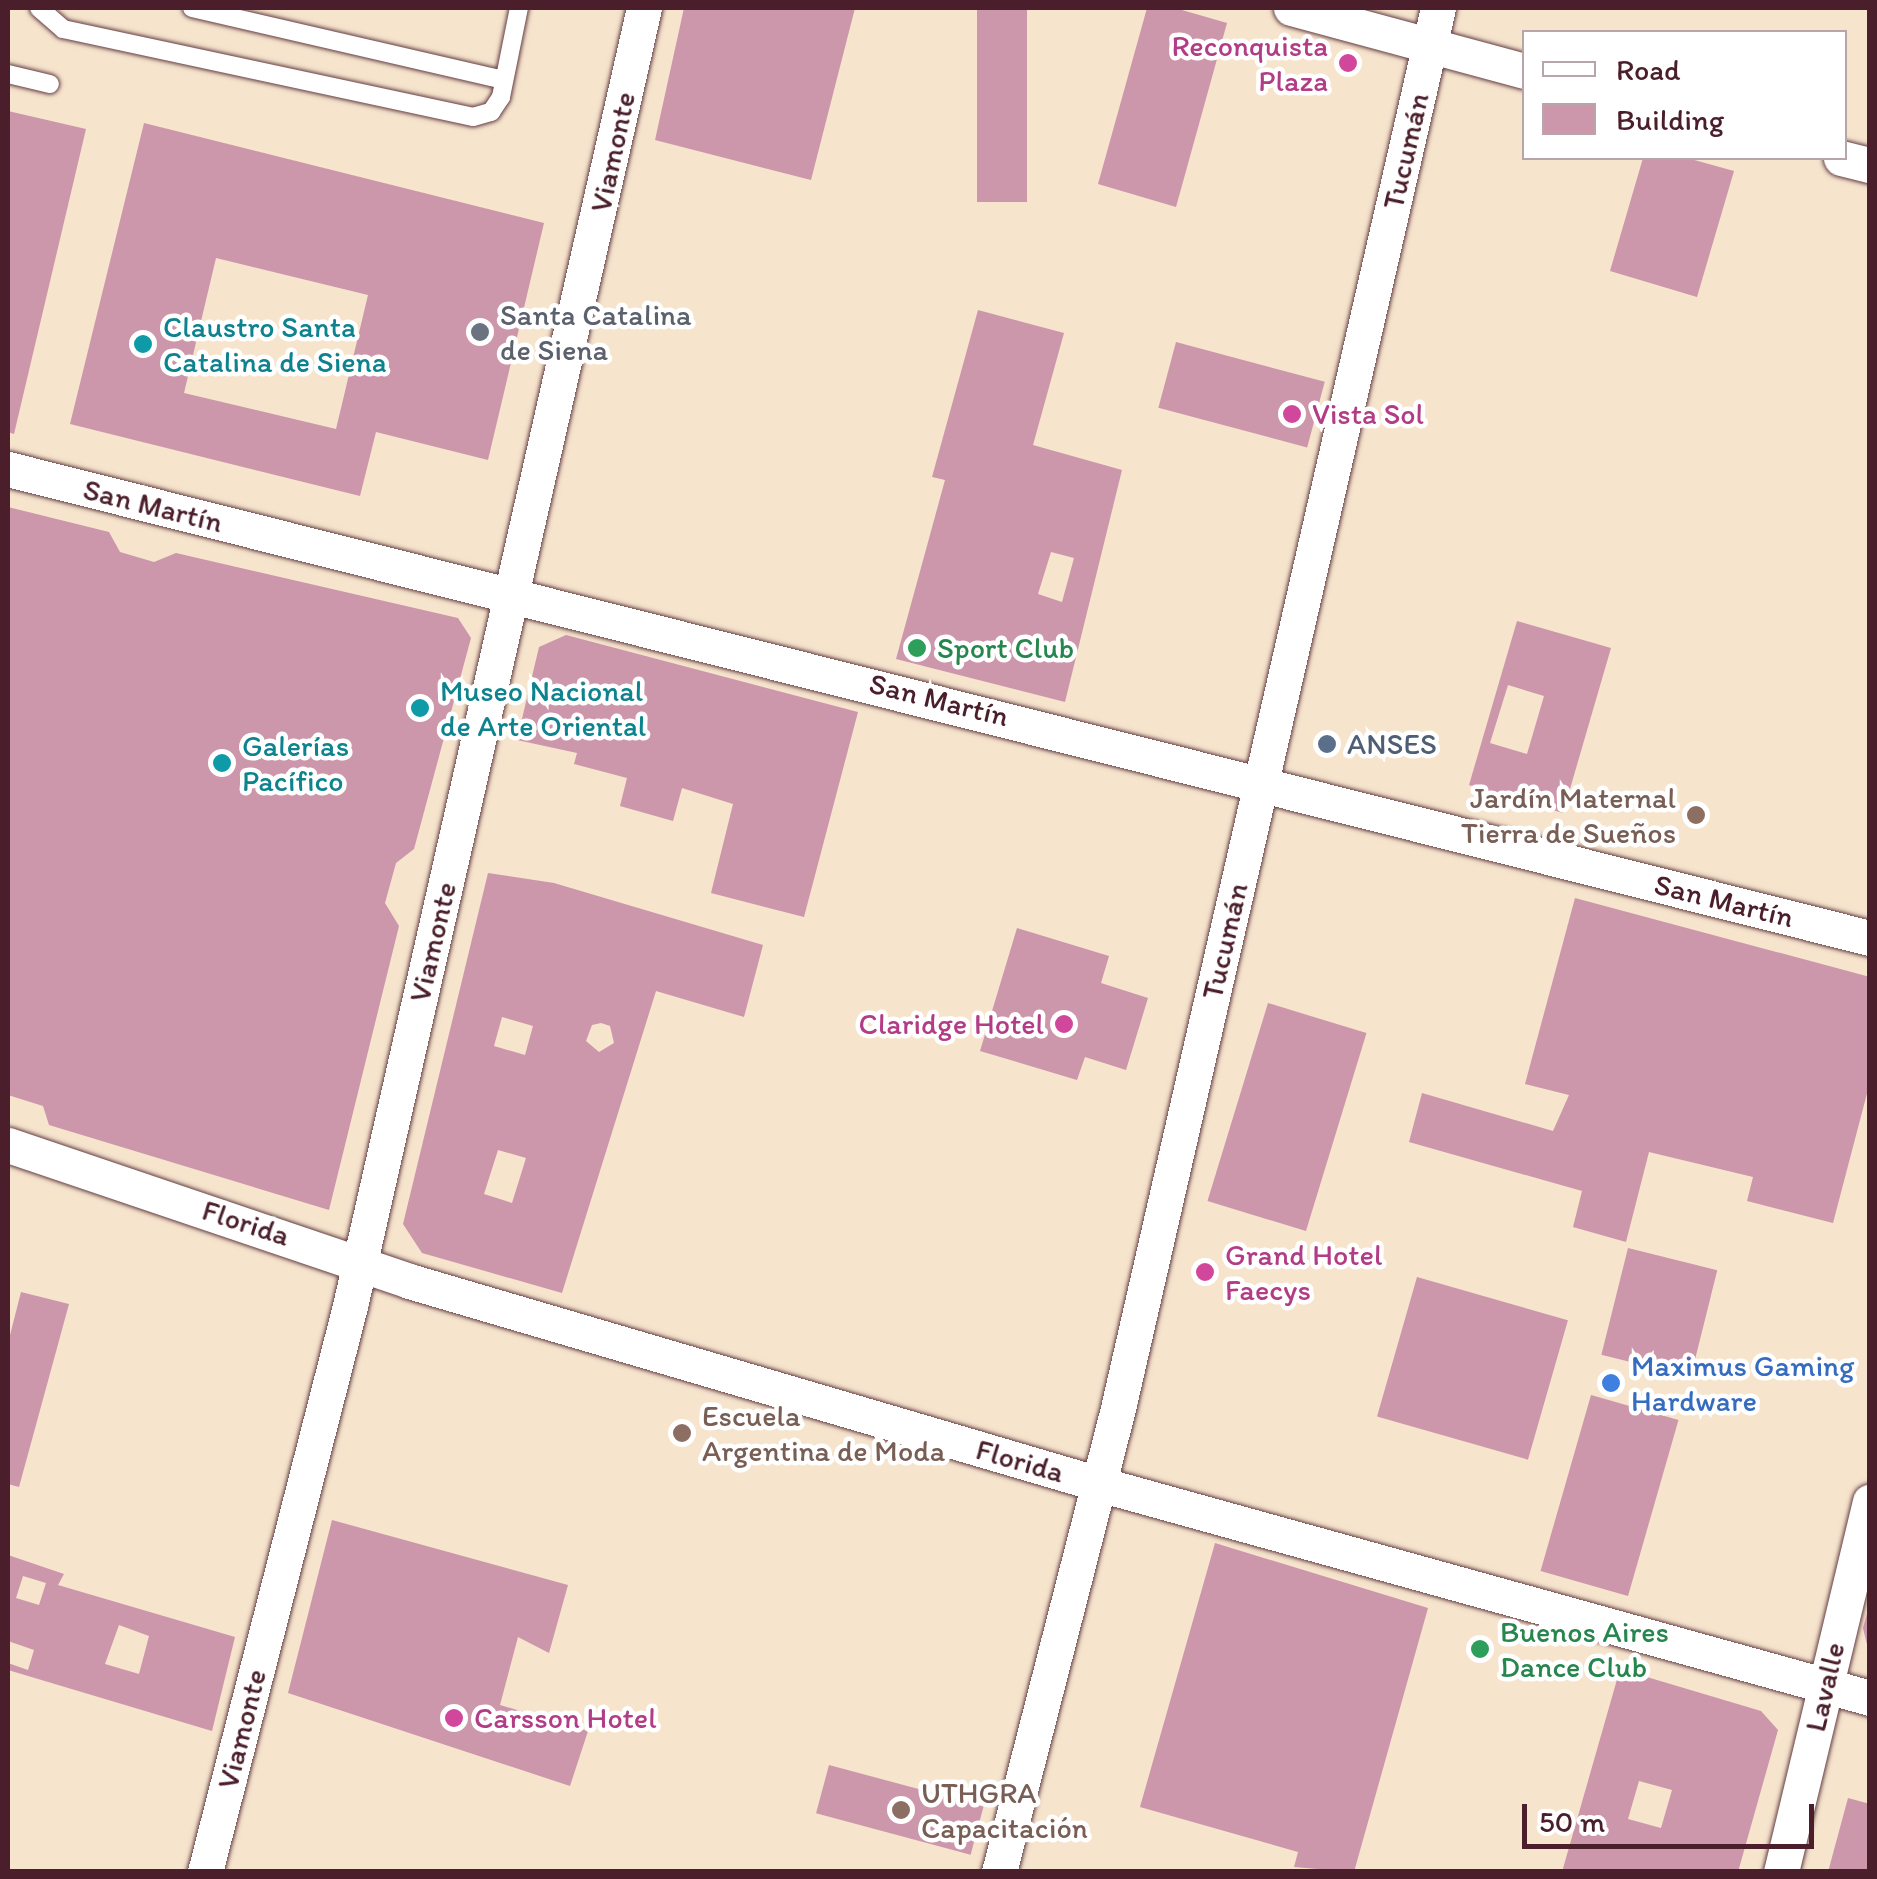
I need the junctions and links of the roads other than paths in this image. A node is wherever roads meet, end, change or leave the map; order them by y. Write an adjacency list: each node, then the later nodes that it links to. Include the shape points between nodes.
1 (40, 8): 10 (lane, via 62,28 473,117 491,112)
2 (192, 8): 10 (lane)
3 (519, 8): 10 (lane)
4 (644, 8): 13 (street, Viamonte)
5 (1291, 8): 7 (street)
6 (1438, 8): 7 (street, Tucumán)
7 (1430, 45): 8 (street); 14 (street, Tucumán)
8 (1522, 70)
9 (8, 74): 11 (lane)
10 (504, 80)
11 (50, 84)
12 (8, 469): 13 (street, San Martín)
13 (514, 594): 14 (street, San Martín); 17 (street, Viamonte)
14 (1262, 782): 15 (street, San Martín); 18 (street, Tucumán)
15 (1870, 938)
16 (8, 1145): 17 (street, Florida)
17 (360, 1263): 18 (street, Florida); 22 (street, Viamonte)
18 (1098, 1484): 20 (street, Florida); 23 (street, Tucumán)
19 (1870, 1502): 20 (street, Lavalle)
20 (1826, 1685): 21 (street, Florida); 24 (street, Lavalle)
21 (1870, 1698)
22 (206, 1872)
23 (1000, 1872)
24 (1781, 1872)

